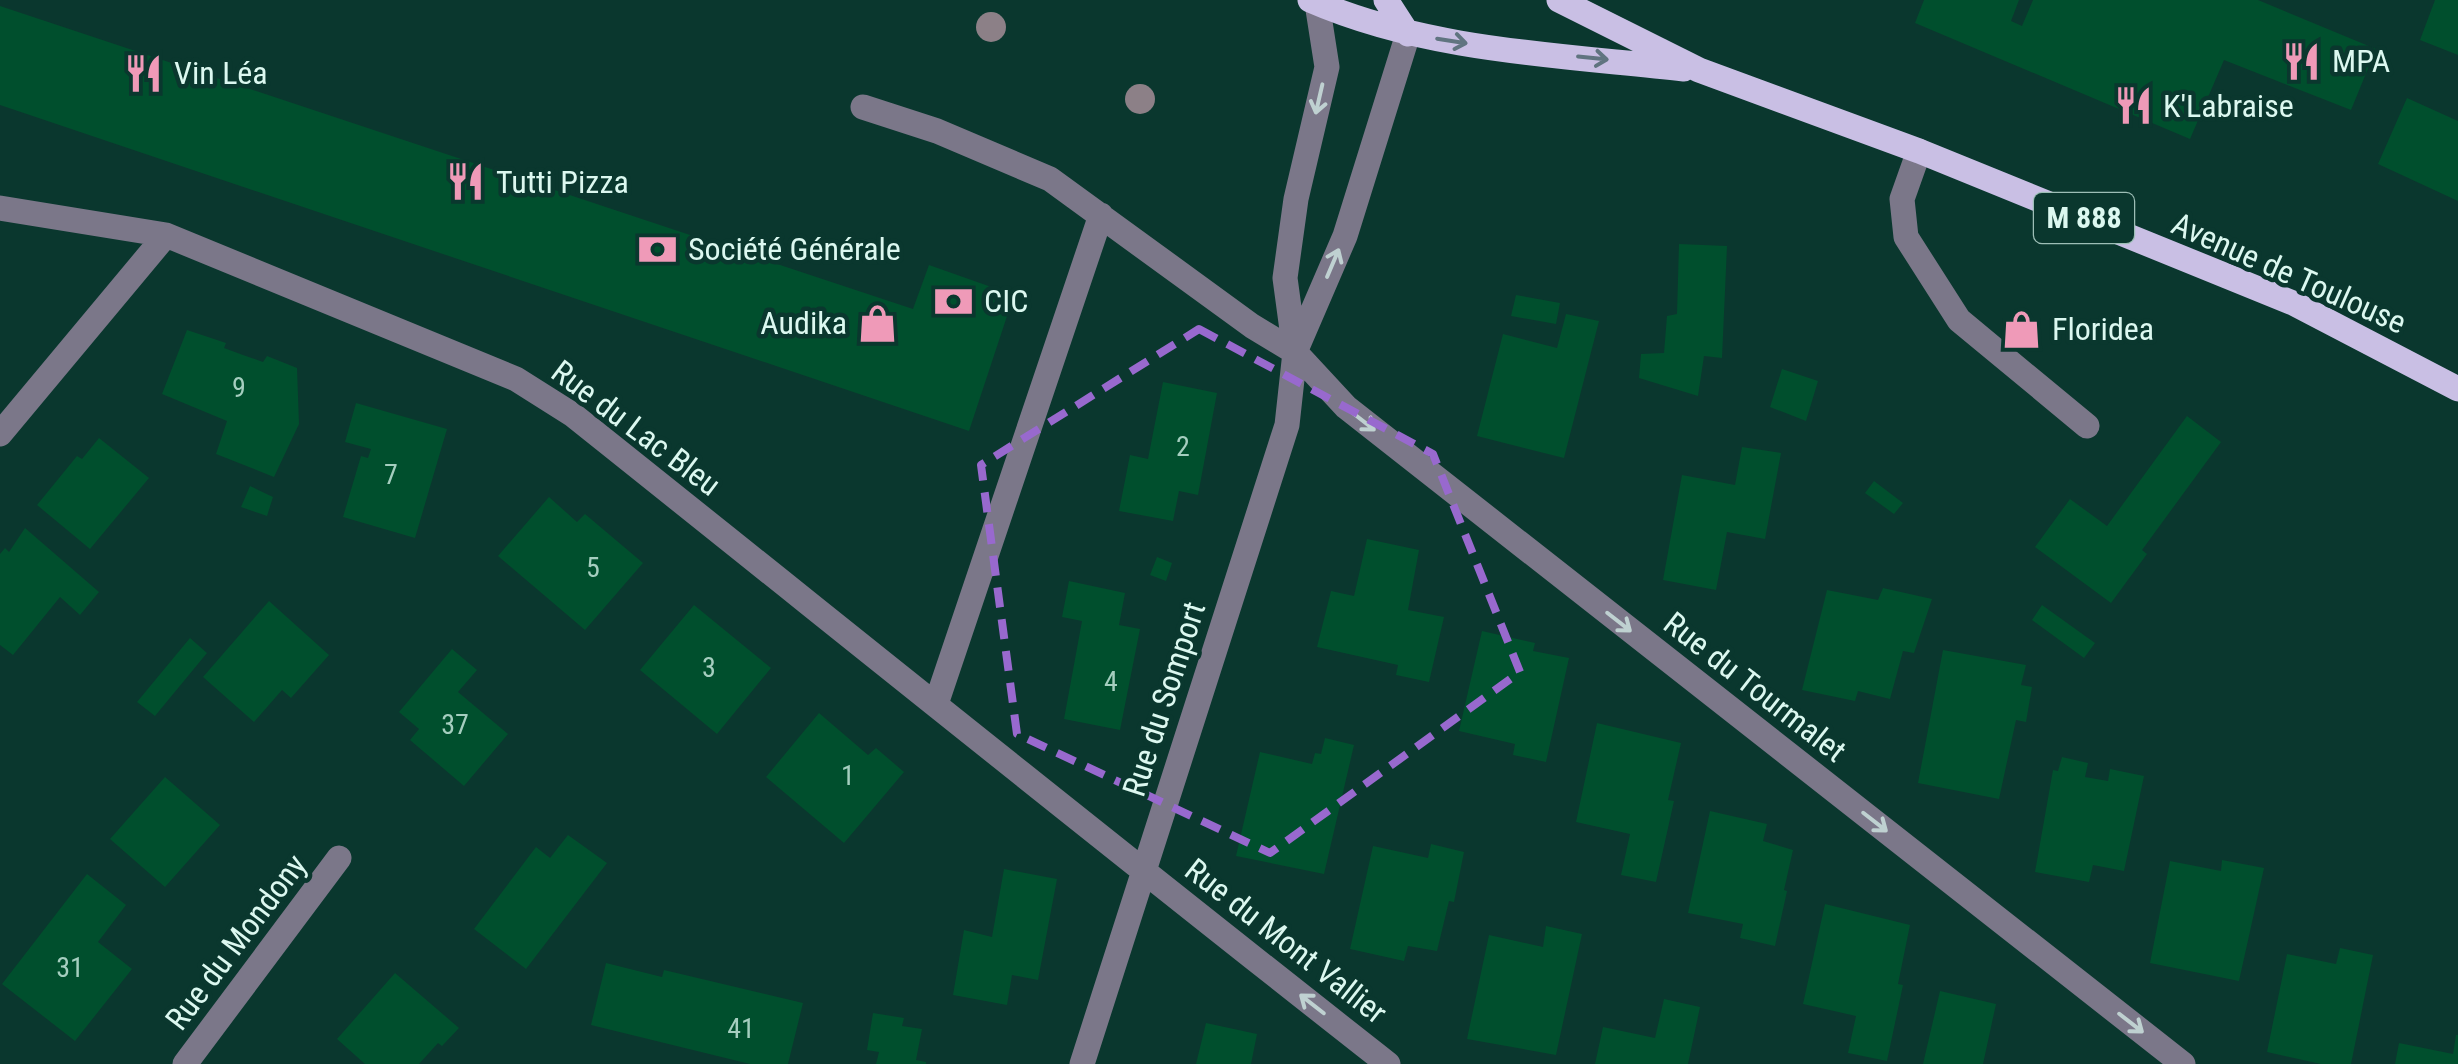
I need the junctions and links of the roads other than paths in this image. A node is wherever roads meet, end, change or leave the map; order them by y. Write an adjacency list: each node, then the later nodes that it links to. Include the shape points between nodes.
1 (1386, 0): 4 (main road)
2 (1559, 0): 5 (main road, Avenue de Toulouse / M 888)
3 (1315, 1): 4 (main road, Avenue de Toulouse / M 888); 11 (street, Rue du Somport, one-way to 11, via 1327,67 1296,199 1286,278)
4 (1408, 34): 5 (main road, Avenue de Toulouse / M 888, one-way to 5); 11 (street, Rue du Somport, one-way to 4, via 1344,236)
5 (1699, 70): 7 (main road, Avenue de Toulouse / M 888)
6 (863, 107): 9 (street, Rue du Tourmalet, via 1050,179)
7 (1919, 151): 12 (main road, Avenue de Toulouse / M 888, via 2292,303); 13 (street, via 1902,200 1906,237 1959,320)
8 (0, 208): 10 (street, Rue du Lac Bleu)
9 (1101, 215): 11 (street, Rue du Tourmalet); 15 (street)
10 (166, 235): 14 (street); 15 (street, Rue du Lac Bleu, via 516,379 573,415)
11 (1294, 352): 17 (street, Rue du Somport, via 1287,424); 21 (street, Rue du Tourmalet, one-way to 21, via 1346,407)
12 (2458, 389)
13 (2087, 426)
14 (0, 434)
15 (936, 704): 17 (street, Rue du Lac Bleu)
16 (339, 858): 18 (street, Rue du Mondony)
17 (1143, 869): 19 (street, Rue du Somport); 20 (street, Rue du Mont Vallier, one-way to 17)
18 (185, 1064)
19 (1082, 1064)
20 (1388, 1064)
21 (2183, 1064)

